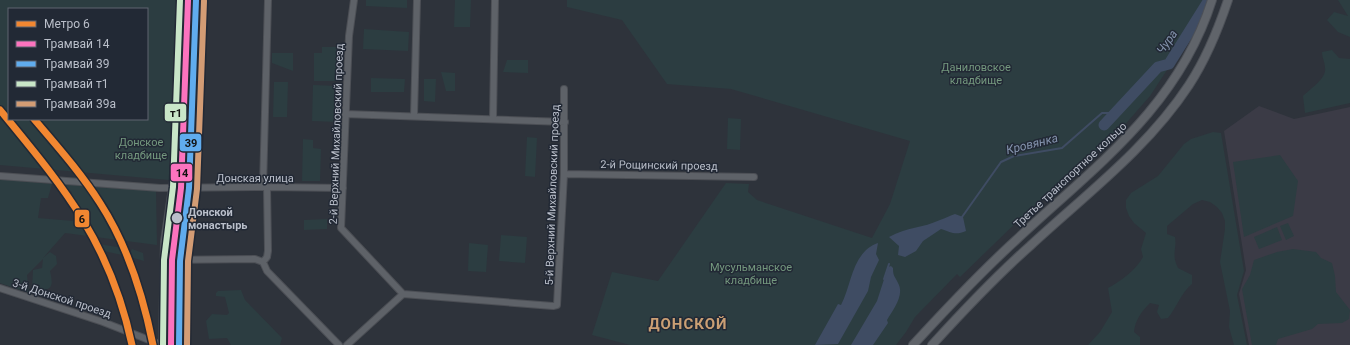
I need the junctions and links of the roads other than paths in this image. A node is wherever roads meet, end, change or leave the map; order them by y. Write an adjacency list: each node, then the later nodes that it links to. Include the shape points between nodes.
1 (181, 0): 18 (main road)
2 (191, 0): 19 (main road)
3 (268, 0): 17 (street)
4 (354, 0): 10 (street, 2-й Верхний Михайловский проезд, via 349,31)
5 (417, 0): 11 (street)
6 (495, 0): 12 (street)
7 (1212, 0): 30 (main road, Третье транспортное кольцо, via 1199,34 1176,77 1134,131 1014,242)
8 (1228, 0): 31 (main road, via 1212,41 1188,85 1144,141 1029,247)
9 (564, 89): 13 (street, 5-й Верхний Михайловский проезд)
10 (345, 114): 11 (street); 20 (street, 2-й Верхний Михайловский проезд)
11 (414, 116): 12 (street)
12 (493, 119): 13 (street)
13 (565, 122): 14 (street, 5-й Верхний Михайловский проезд)
14 (564, 174): 16 (street, 2-й Рощинский проезд); 25 (street, 5-й Верхний Михайловский проезд, via 557,305)
15 (0, 176): 18 (street, Донская улица)
16 (754, 177)
17 (265, 187): 19 (street, Донская улица); 20 (street, Донская улица); 23 (street, via 268,251)
18 (173, 188): 19 (street, Донская улица); 21 (main road)
19 (184, 188): 22 (main road)
20 (343, 188): 25 (street, 2-й Верхний Михайловский проезд, via 341,228)
21 (164, 260): 22 (street); 26 (main road)
22 (176, 260): 23 (street, via 255,258); 27 (main road)
23 (263, 262): 28 (street, via 267,271)
24 (0, 288): 26 (street, 3-й Донской проезд, via 103,322)
25 (403, 294): 29 (street)
26 (162, 345)
27 (175, 345)
28 (339, 345)
29 (347, 345)
30 (913, 345)
31 (932, 345)

